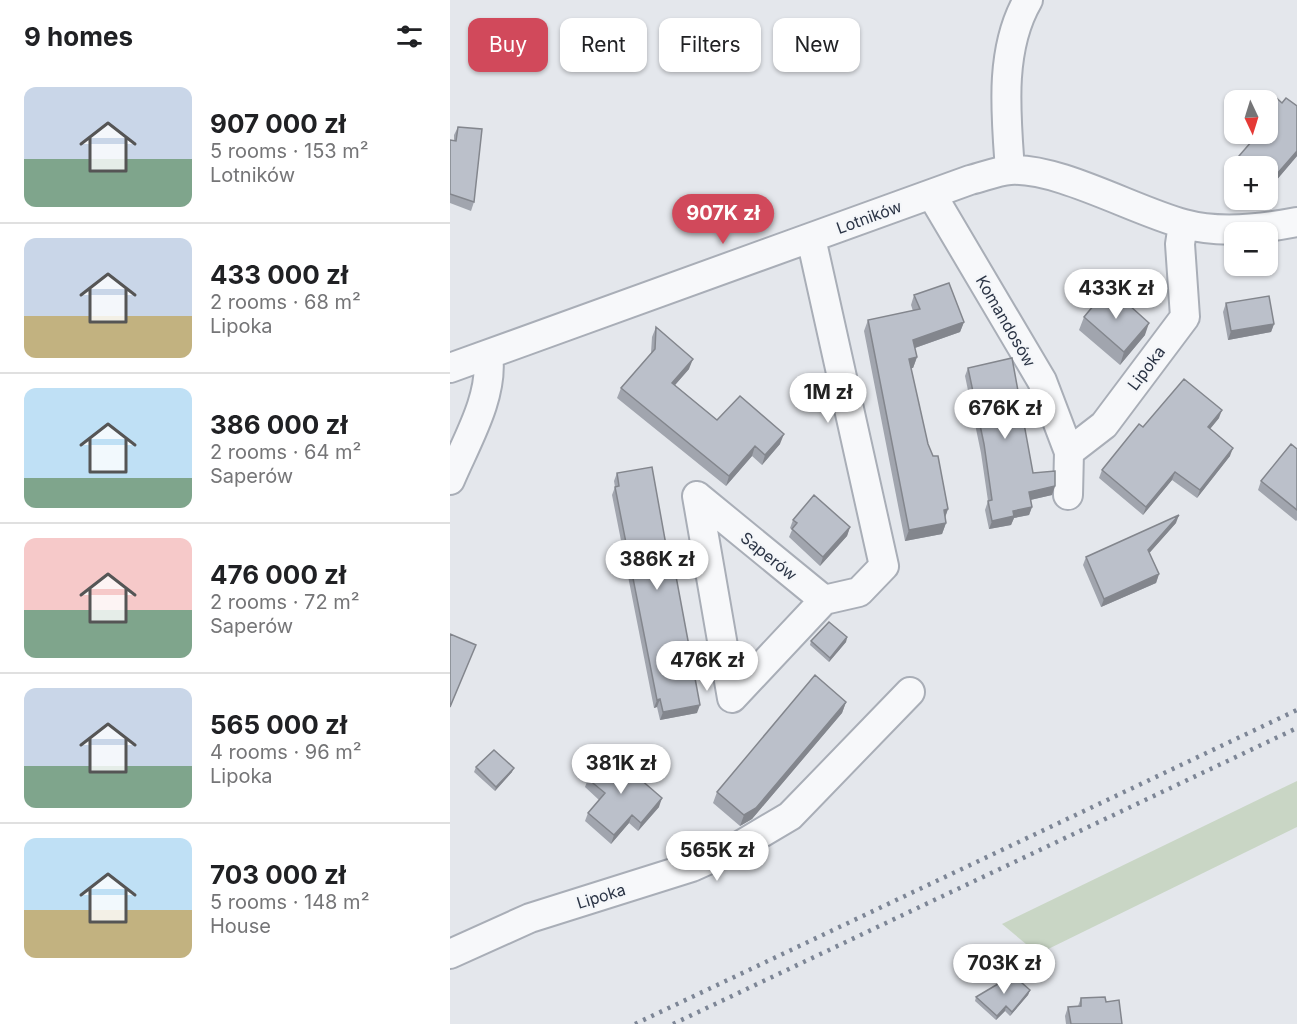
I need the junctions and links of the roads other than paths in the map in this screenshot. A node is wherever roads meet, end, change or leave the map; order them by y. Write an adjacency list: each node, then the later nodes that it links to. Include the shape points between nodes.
1 (1018, 4): 2 (street, via 1007,82)
2 (1010, 170): 3 (street, Lotników); 5 (street, Lotników, via 1046,174)
3 (932, 195): 6 (street, Lotników); 9 (street, Komandosów, via 1042,381)
4 (1297, 222): 5 (street, Lotników, via 1247,229)
5 (1184, 224): 9 (street, Lipoka, via 1180,244 1185,317 1104,425)
6 (811, 238): 7 (street, Lotników); 12 (street, via 884,566 859,592)
7 (488, 355): 8 (street, Lotników); 10 (street, via 490,368 483,401)
8 (450, 368)
9 (1069, 452): 11 (street)
10 (450, 480)
11 (1068, 495)
12 (824, 600): 12 (street, Saperów, via 733,526 697,496 732,698)
13 (910, 692): 14 (street, Lipoka, via 790,816 741,845 692,867 530,918)
14 (450, 954)

